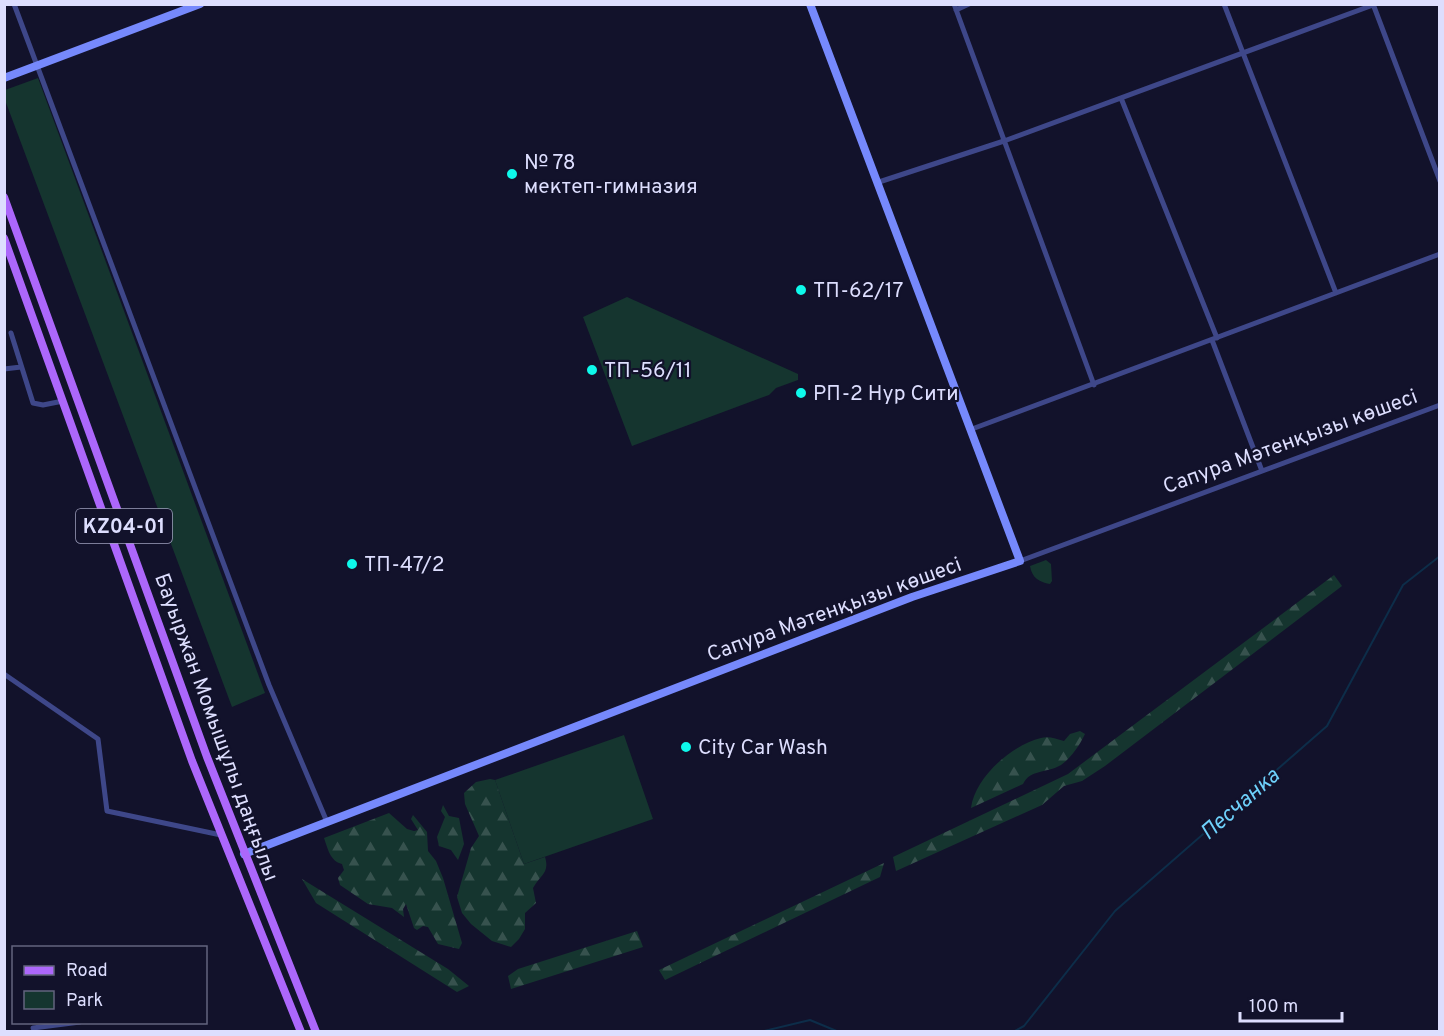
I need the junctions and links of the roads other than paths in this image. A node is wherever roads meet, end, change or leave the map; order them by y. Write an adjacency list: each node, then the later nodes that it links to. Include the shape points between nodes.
1 (14, 4): 9 (street)
2 (200, 4): 9 (street)
3 (810, 4): 14 (street)
4 (969, 4): 7 (street)
5 (1224, 4): 8 (street)
6 (1373, 5): 8 (street); 13 (street)
7 (955, 7): 12 (street)
8 (1242, 53): 11 (street); 20 (street)
9 (38, 65): 10 (street); 34 (street, via 269,685)
10 (4, 78)
11 (1121, 98): 12 (street); 22 (street)
12 (1004, 141): 14 (street); 25 (street)
13 (1440, 181)
14 (879, 182): 28 (street)
15 (4, 197): 18 (main road, Бауыржан Момышұлы даңғылы / KZ04-01)
16 (4, 238): 19 (main road, Бауыржан Момышұлы даңғылы / KZ04-01)
17 (1440, 254): 20 (street)
18 (35, 279): 19 (main road); 32 (main road, Бауыржан Момышұлы даңғылы / KZ04-01)
19 (21, 284): 26 (main road, Бауыржан Момышұлы даңғылы / KZ04-01)
20 (1336, 293): 22 (street)
21 (11, 333): 23 (street)
22 (1214, 339): 25 (street); 29 (street)
23 (21, 368): 24 (street); 26 (street, via 33,403)
24 (4, 369)
25 (1094, 385): 28 (street)
26 (63, 401): 33 (main road, Бауыржан Момышұлы даңғылы / KZ04-01)
27 (1440, 405): 29 (street, Сапура Мәтенқызы көшесі)
28 (972, 429): 30 (street)
29 (1262, 471): 30 (street, Сапура Мәтенқызы көшесі)
30 (1020, 561): 34 (street, Сапура Мәтенқызы көшесі, via 912,597)
31 (4, 674): 35 (street, via 98,739 107,811)
32 (207, 757): 33 (main road); 36 (main road, Бауыржан Момышұлы даңғылы / KZ04-01)
33 (192, 761): 35 (main road, Бауыржан Момышұлы даңғылы / KZ04-01)
34 (327, 822): 36 (street, Сапура Мәтенқызы көшесі)
35 (221, 835): 37 (main road, Бауыржан Момышұлы даңғылы / KZ04-01)
36 (244, 854): 37 (main road); 41 (main road, Бауыржан Момышұлы даңғылы / KZ04-01)
37 (231, 859): 40 (main road, Бауыржан Момышұлы даңғылы / KZ04-01)
38 (68, 1024): 39 (street)
39 (33, 1027)
40 (301, 1032)
41 (316, 1032)

